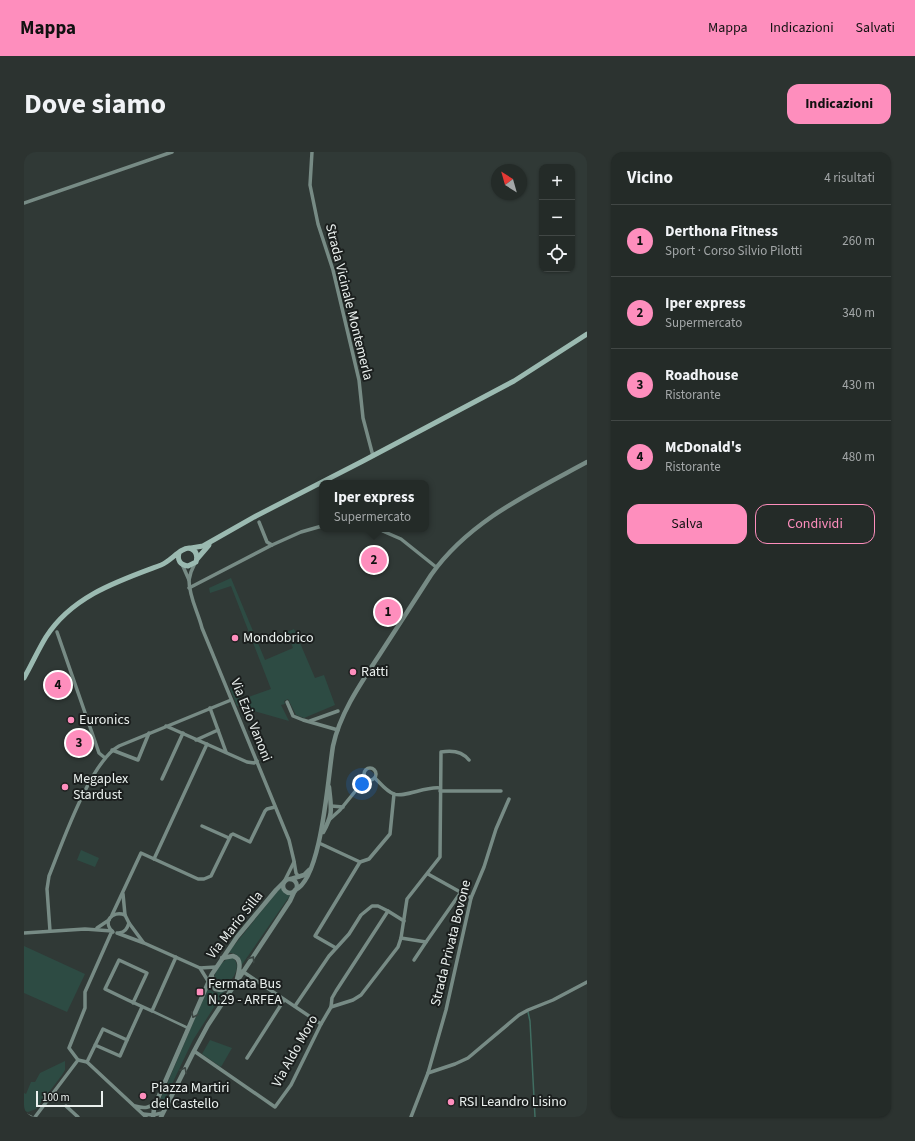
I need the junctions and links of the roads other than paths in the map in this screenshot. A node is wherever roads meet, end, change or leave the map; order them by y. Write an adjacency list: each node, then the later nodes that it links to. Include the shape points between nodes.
1 (172, 152): 3 (street)
2 (312, 152): 5 (street, Strada Vicinale Montemerla, via 310,185 359,380 363,418)
3 (24, 203)
4 (587, 334): 5 (main road, via 514,381)
5 (374, 456): 7 (main road)
6 (587, 462): 19 (street, via 512,503 484,522 459,541)
7 (327, 480)
8 (319, 484): 12 (main road)
9 (259, 522): 13 (street, via 267,542)
10 (319, 527): 13 (street)
11 (385, 532): 19 (street, via 416,549)
12 (214, 540): 14 (main road, via 203,546); 16 (main road)
13 (272, 545): 21 (street)
14 (191, 548): 15 (main road, via 184,548); 16 (main road, via 195,552)
15 (179, 553): 17 (main road); 18 (main road, via 178,559)
16 (196, 560): 18 (main road, via 188,566); 20 (street)
17 (163, 564): 18 (main road); 23 (main road, via 124,578 80,601 56,623)
18 (182, 564): 20 (street)
19 (436, 567): 31 (street, via 358,688)
20 (189, 580): 21 (street, Via Ezio Vanoni)
21 (189, 588): 24 (street, Via Ezio Vanoni)
22 (57, 632): 38 (street, via 99,753)
23 (24, 678)
24 (231, 700): 26 (street); 40 (street, Via Ezio Vanoni)
25 (287, 702): 28 (street, via 293,716)
26 (210, 708): 29 (street); 30 (street)
27 (338, 710): 28 (street)
28 (309, 722): 31 (street)
29 (166, 726): 32 (street); 33 (street)
30 (218, 730): 34 (street); 37 (street)
31 (338, 730): 44 (street)
32 (149, 733): 36 (street); 36 (street, via 138,760)
33 (183, 734): 34 (street); 43 (street)
34 (196, 740): 35 (street)
35 (206, 744): 37 (street); 58 (street)
36 (112, 750): 38 (street)
37 (226, 752): 40 (street, via 247,762)
38 (105, 758): 77 (street, via 81,800 49,876 47,889)
39 (469, 760): 45 (street, Via Aldo Moro, via 464,754 450,750 441,752)
40 (257, 762): 50 (street, Via Ezio Vanoni)
41 (366, 778): 42 (street); 42 (street, via 365,770 370,768 376,770); 51 (street)
42 (375, 778): 47 (street)
43 (162, 779)
44 (328, 780): 49 (street); 52 (street)
45 (440, 789): 46 (street); 47 (street, via 430,787 401,795); 62 (street, Via Aldo Moro, via 440,857)
46 (501, 791)
47 (394, 794): 60 (street, via 390,834 369,859)
48 (509, 798): 69 (street, Strada Privata Bovone)
49 (331, 806): 51 (street); 52 (street); 53 (street)
50 (275, 807): 56 (street, via 267,809 250,842 233,834); 59 (street, Via Ezio Vanoni, via 289,840)
51 (343, 807): 53 (street)
52 (324, 810): 53 (street); 55 (street)
53 (330, 817): 55 (street)
54 (202, 826): 56 (street)
55 (321, 835): 57 (street)
56 (229, 838): 58 (street, via 211,876 204,879 198,879)
57 (319, 843): 60 (street); 61 (street)
58 (154, 859): 68 (street, via 141,854)
59 (294, 861): 63 (street, Via Ezio Vanoni, via 296,874); 65 (street)
60 (360, 862): 84 (street, via 315,936)
61 (311, 868): 63 (street); 66 (street, via 299,889)
62 (428, 874): 67 (street); 74 (street, Via Aldo Moro, via 407,899)
63 (299, 876): 64 (street)
64 (291, 879): 65 (street); 66 (street, via 296,882)
65 (284, 882): 66 (street, via 286,892); 86 (street, Via Mario Silla)
66 (295, 890): 91 (street, one-way to 66)
67 (461, 892): 69 (street); 82 (street)
68 (123, 894): 71 (street); 72 (street)
69 (472, 898): 111 (street, Strada Privata Bovone, via 446,1010)
70 (388, 910): 74 (street); 84 (street, via 378,906 366,910); 101 (street, via 336,991)
71 (112, 915): 72 (street); 73 (street)
72 (125, 915): 75 (street)
73 (109, 920): 76 (street); 78 (street, via 108,925)
74 (404, 920): 81 (street, Via Aldo Moro)
75 (129, 923): 80 (street, via 123,932); 83 (street)
76 (96, 929): 77 (street); 78 (street)
77 (50, 931): 79 (street)
78 (112, 931): 80 (street); 109 (street, via 85,992 85,1008 69,1048)
79 (24, 932)
80 (117, 933): 83 (street)
81 (401, 938): 82 (street); 101 (street, Via Aldo Moro, via 398,947 361,995)
82 (426, 942): 87 (street)
83 (144, 943): 85 (street)
84 (336, 948): 99 (street)
85 (176, 957): 90 (street); 102 (street)
86 (222, 958): 88 (street, Via Mario Silla); 89 (street, via 236,957)
87 (414, 960)
88 (216, 967): 90 (street); 92 (street, Via Mario Silla)
89 (239, 967): 91 (street); 94 (street)
90 (200, 968): 93 (street)
91 (243, 972): 94 (street); 97 (street)
92 (212, 974): 93 (street, Via Mario Silla); 96 (street, via 215,989)
93 (208, 981): 104 (street, Via Mario Silla, one-way to 104)
94 (237, 981): 96 (street)
95 (587, 982): 111 (street, via 519,1015 468,1058)
96 (233, 986): 107 (street)
97 (284, 1000): 99 (street); 108 (street)
98 (134, 1003): 98 (street, via 147,973 119,960 105,989); 100 (street)
99 (294, 1006): 103 (street)
100 (142, 1007): 102 (street); 105 (street)
101 (331, 1007): 103 (street, Via Aldo Moro)
102 (152, 1011): 104 (street)
103 (321, 1024): 107 (street, Via Aldo Moro, via 291,1085 275,1107)
104 (188, 1028): 112 (street, Via Mario Silla)
105 (127, 1040): 106 (street, via 103,1029); 106 (street, via 120,1056)
106 (95, 1045): 110 (street)
107 (194, 1051): 116 (street, one-way to 107)
108 (247, 1058)
109 (78, 1060): 110 (street); 120 (street)
110 (87, 1062): 114 (street)
111 (428, 1073): 122 (street, Strada Privata Bovone)
112 (158, 1098): 114 (street, via 148,1108); 118 (street, Via Mario Silla)
113 (66, 1106): 121 (street)
114 (134, 1106): 117 (street)
115 (24, 1114): 119 (street)
116 (162, 1115): 118 (street)
117 (144, 1116): 118 (street)
118 (153, 1116)
119 (31, 1117)
120 (35, 1117)
121 (78, 1117)
122 (411, 1117)

